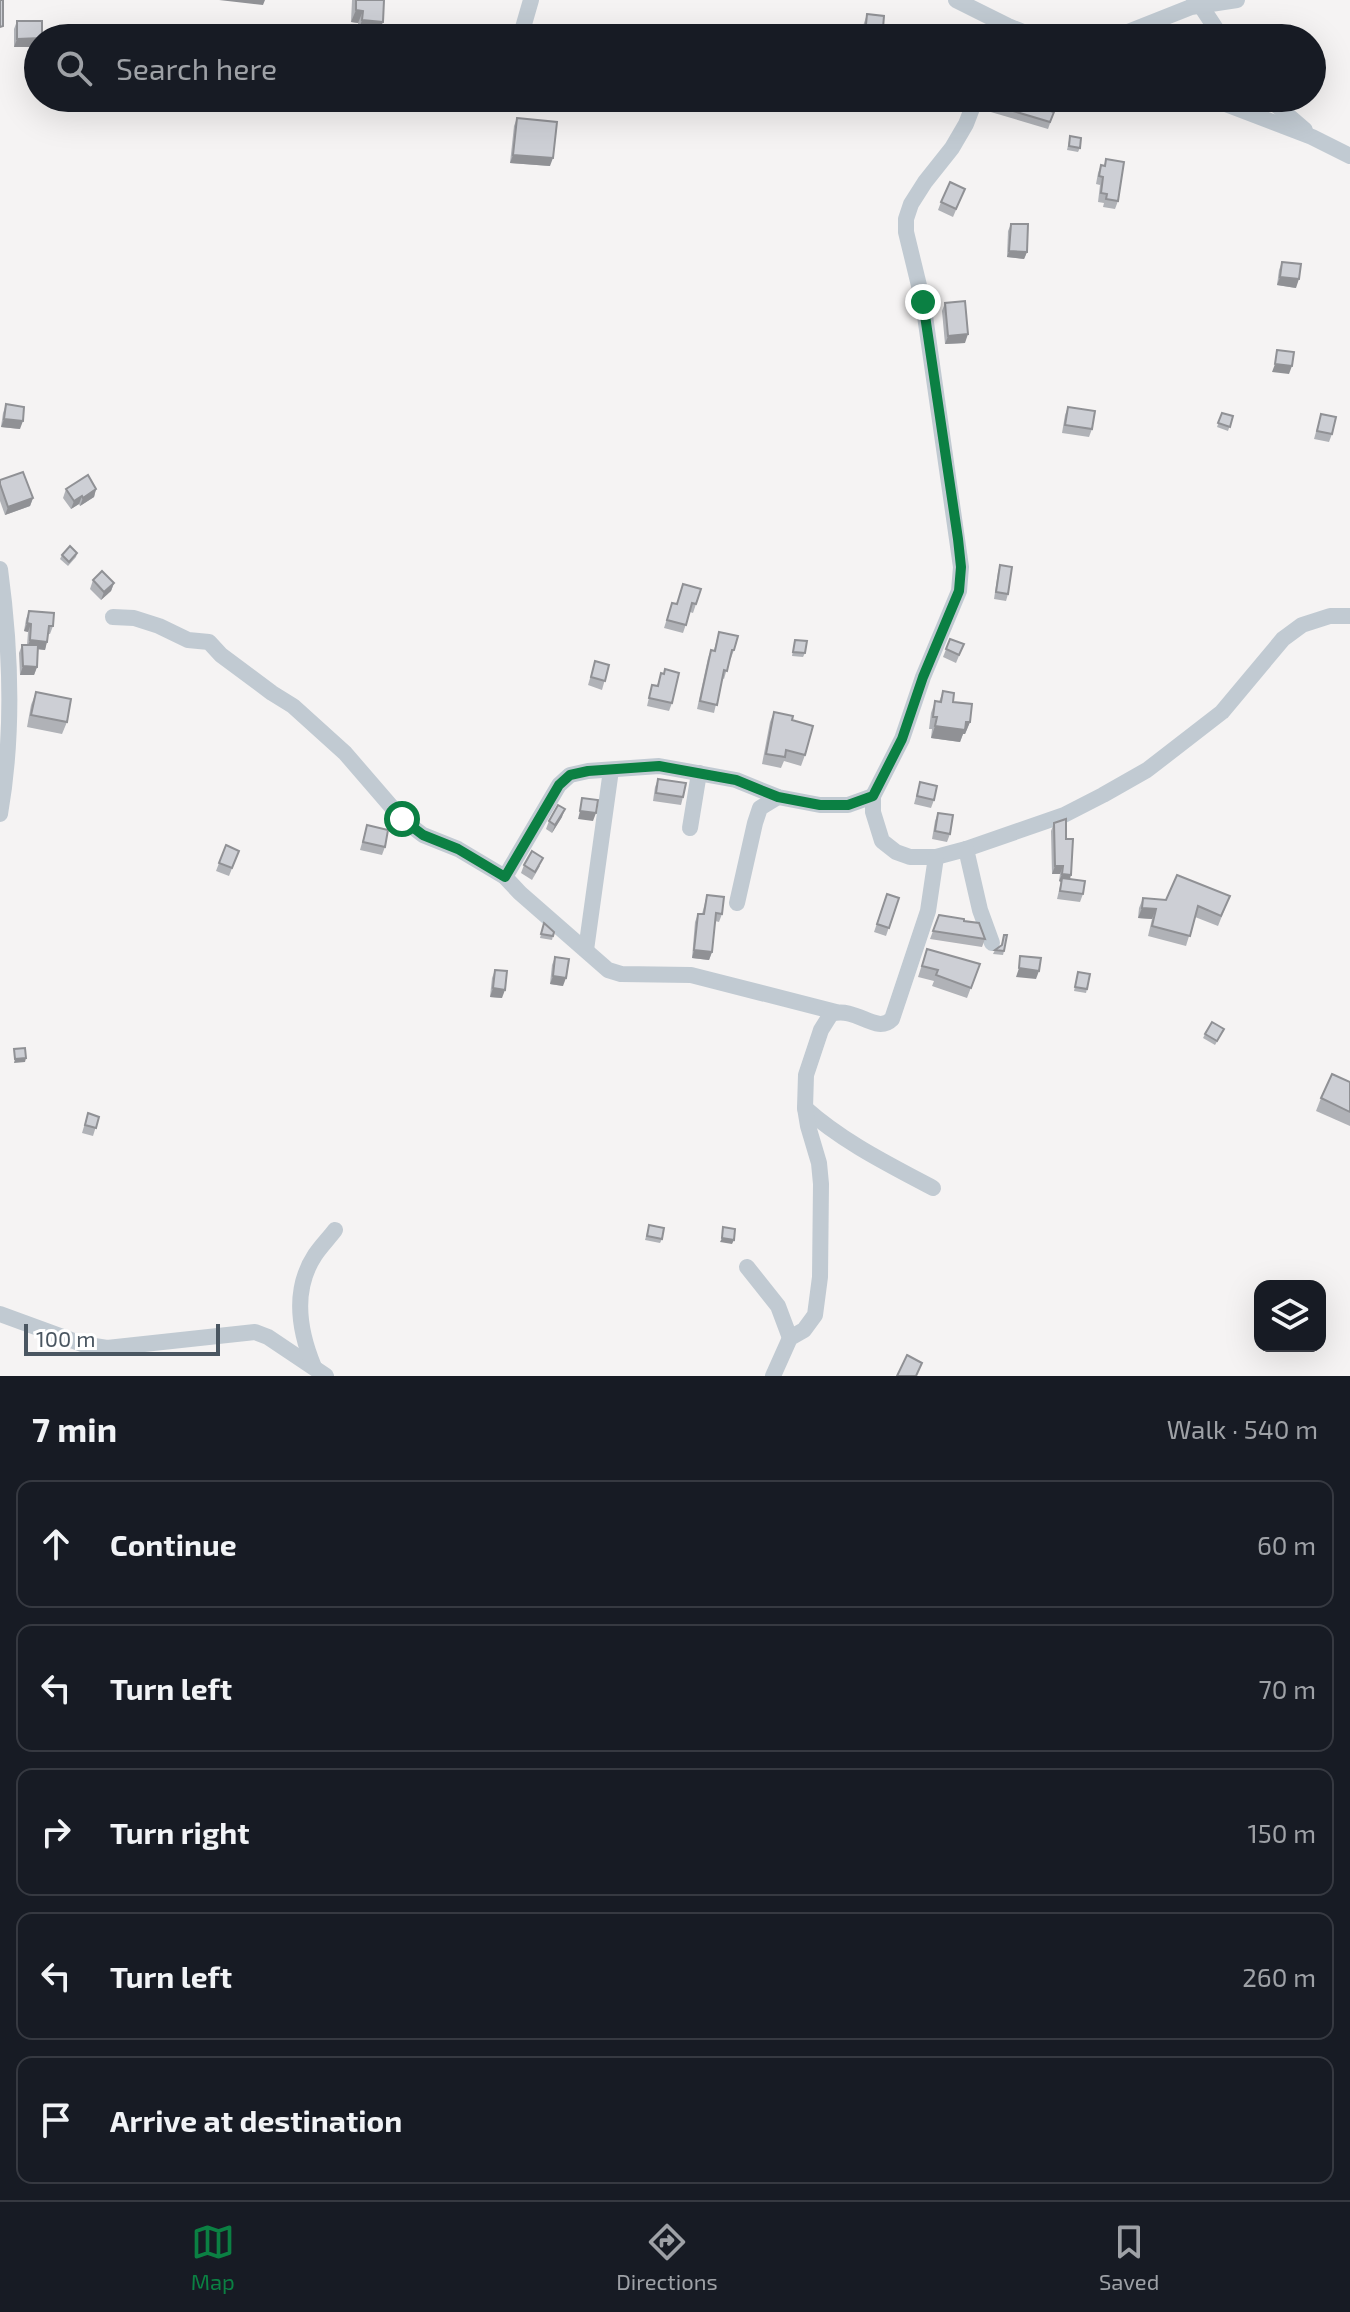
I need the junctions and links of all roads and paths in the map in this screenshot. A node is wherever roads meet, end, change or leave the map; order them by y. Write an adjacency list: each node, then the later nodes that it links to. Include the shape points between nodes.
1 (531, 0): 6 (street)
2 (956, 0): 5 (street)
3 (1237, 0): 4 (street)
4 (1196, 3): 9 (street); 10 (street)
5 (995, 20): 7 (street); 8 (street)
6 (524, 24)
7 (995, 24)
8 (1005, 24)
9 (1146, 24)
10 (1212, 24)
11 (971, 112): 21 (street, via 906,219 958,539 959,591 902,739)
12 (1247, 112): 14 (street)
13 (1284, 112): 14 (street)
14 (1312, 137): 15 (street)
15 (1350, 156)
16 (0, 569): 24 (street, via 7,622 9,736)
17 (1350, 616): 27 (street, via 1302,625 1283,639 1222,712 1147,770 1064,815)
18 (113, 617): 29 (street, via 134,618 188,640 209,642 345,753 402,819)
19 (611, 770): 20 (street, via 659,766); 29 (street, via 570,775 559,785); 32 (street)
20 (699, 773): 22 (street, via 736,780); 26 (street)
21 (873, 796): 23 (street); 25 (street)
22 (778, 797): 23 (street); 30 (street, via 760,808)
23 (848, 805): 25 (street)
24 (0, 814)
25 (877, 827): 28 (street, via 882,841 896,852)
26 (690, 828)
27 (966, 849): 28 (street); 31 (street)
28 (936, 857): 33 (street, via 928,911 892,1019 880,1025)
29 (505, 877): 32 (street)
30 (737, 903)
31 (992, 943)
32 (586, 950): 33 (street, via 608,970 621,974 691,975)
33 (836, 1012): 34 (street, via 826,1020 806,1075)
34 (805, 1108): 35 (street, via 863,1151); 39 (street, via 821,1184 820,1277 815,1315)
35 (933, 1188)
36 (335, 1230): 40 (street, via 314,1256 301,1294 300,1329)
37 (747, 1267): 39 (street, via 778,1306)
38 (0, 1314): 40 (street, via 107,1348 255,1332)
39 (790, 1338): 41 (street)
40 (320, 1372)
41 (773, 1376)

